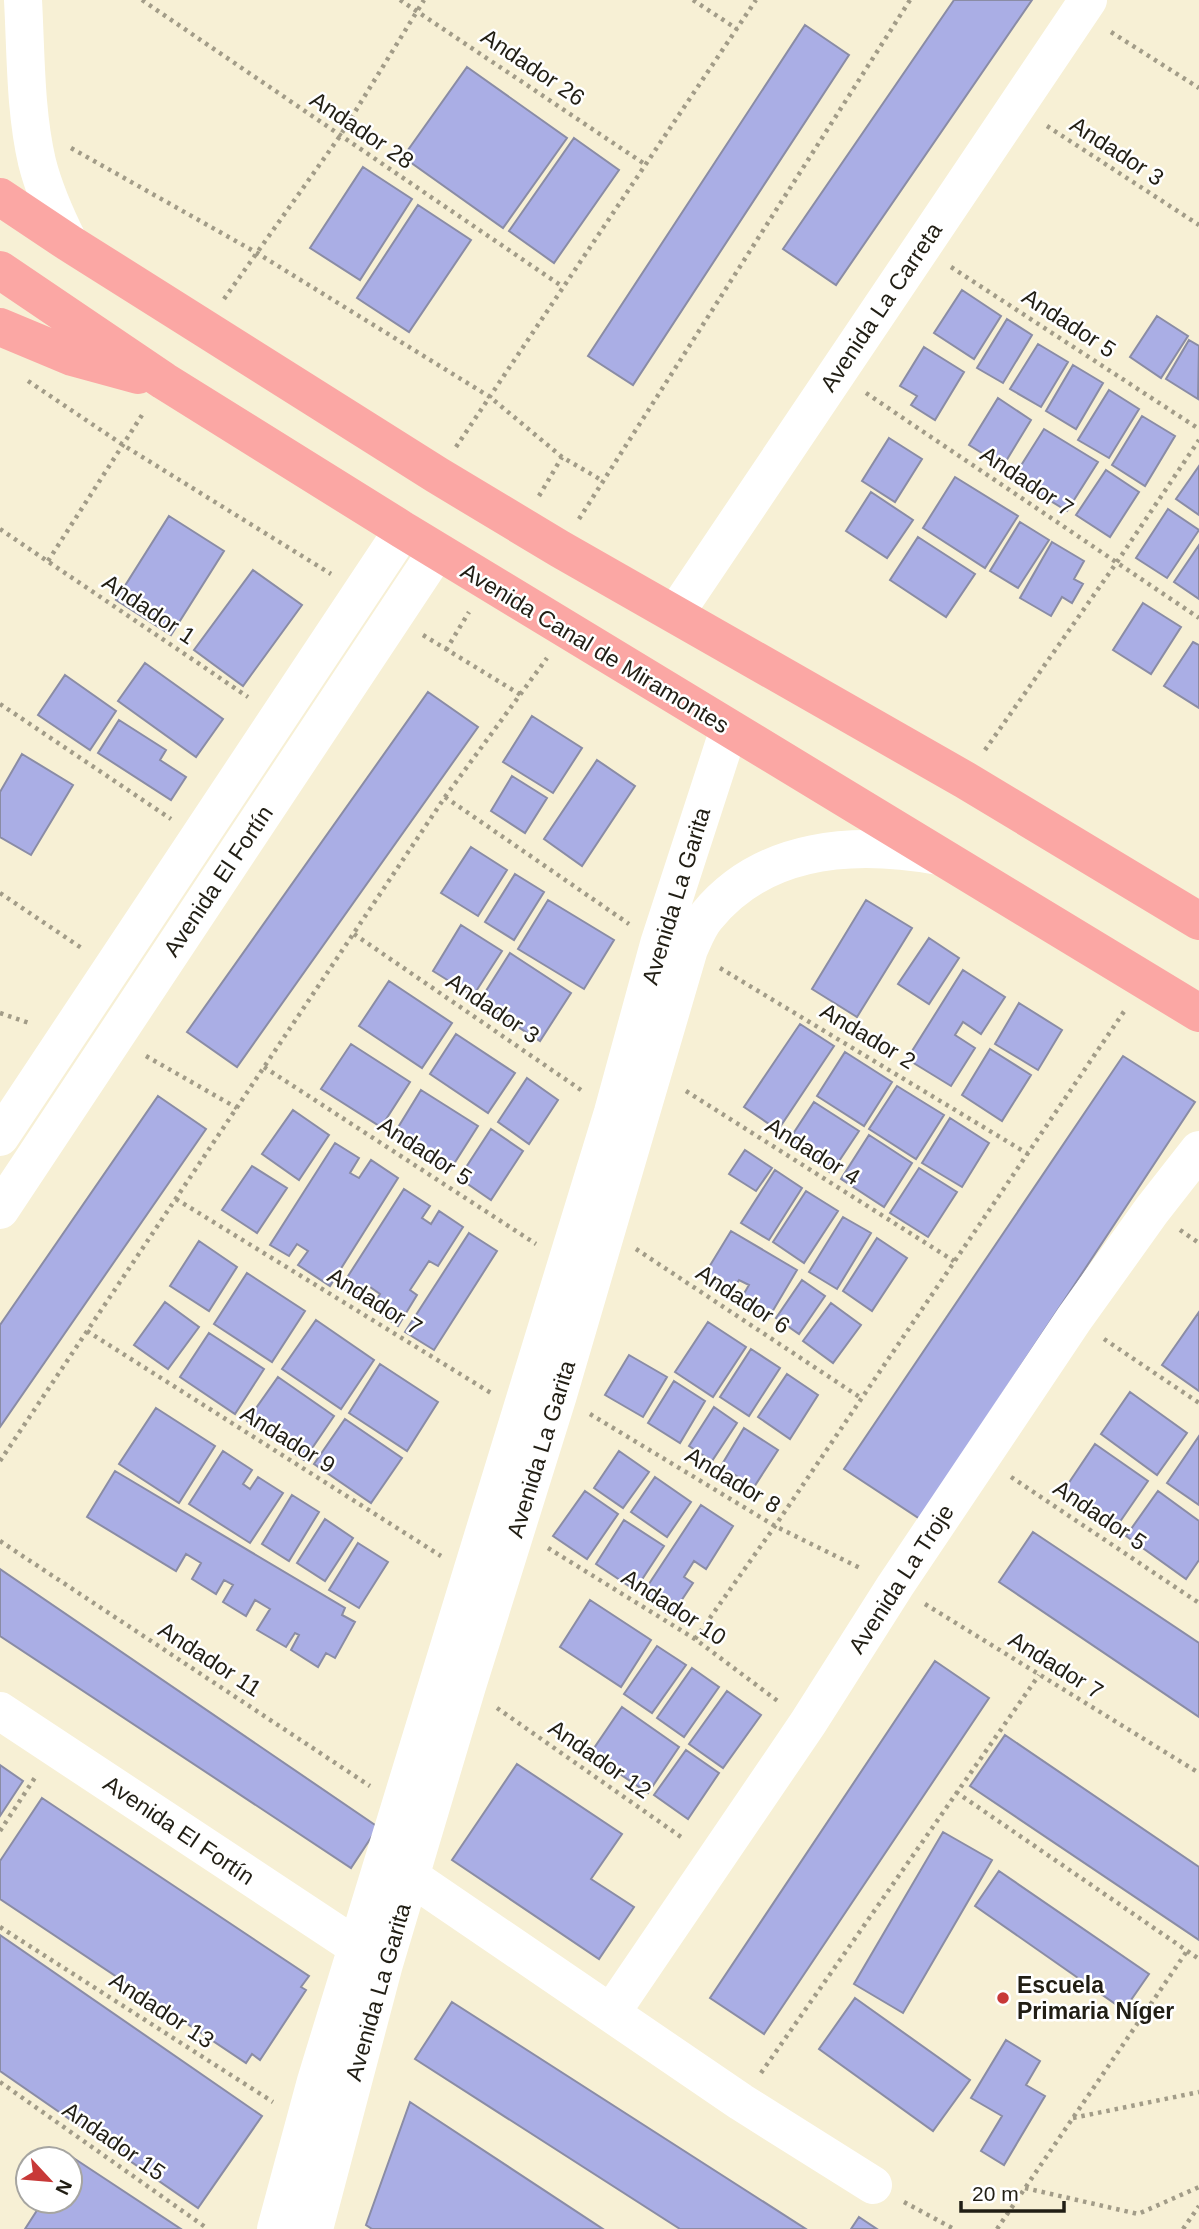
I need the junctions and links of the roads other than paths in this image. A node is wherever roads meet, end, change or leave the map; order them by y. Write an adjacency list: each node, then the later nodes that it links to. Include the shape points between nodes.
1 (23, 0): 4 (street, via 30,126 37,164)
2 (1084, 6): 10 (street, Avenida La Carreta)
3 (0, 197): 4 (main road)
4 (69, 243): 10 (main road, via 438,475)
5 (0, 270): 7 (main road, Avenida Canal de Miramontes)
6 (0, 327): 7 (main road, via 72,357)
7 (164, 381): 8 (main road, Avenida Canal de Miramontes)
8 (403, 530): 9 (main road, Avenida Canal de Miramontes); 16 (street, Avenida El Fortín)
9 (437, 551): 11 (main road, Avenida Canal de Miramontes); 18 (street, Avenida El Fortín)
10 (675, 614): 13 (main road)
11 (729, 729): 12 (main road, Avenida Canal de Miramontes); 14 (street, Avenida La Garita)
12 (939, 856): 14 (street, Avenida La Garita, via 883,848 797,856 752,876); 15 (main road, Avenida Canal de Miramontes)
13 (1199, 921)
14 (674, 946): 20 (street, Avenida La Garita, via 653,1071 558,1395 467,1686); 20 (street, Avenida La Garita, via 612,1112 400,1806)
15 (1199, 1013)
16 (0, 1137)
17 (1199, 1150): 22 (street, Avenida La Troje, via 1074,1319)
18 (0, 1210)
19 (0, 1711): 21 (street, Avenida El Fortín)
20 (397, 1868): 21 (street, Avenida La Garita); 22 (street)
21 (371, 1957): 24 (street, Avenida La Garita, via 305,2123); 25 (street, Avenida La Garita)
22 (611, 2013): 23 (street)
23 (873, 2185)
24 (276, 2229)
25 (314, 2229)

